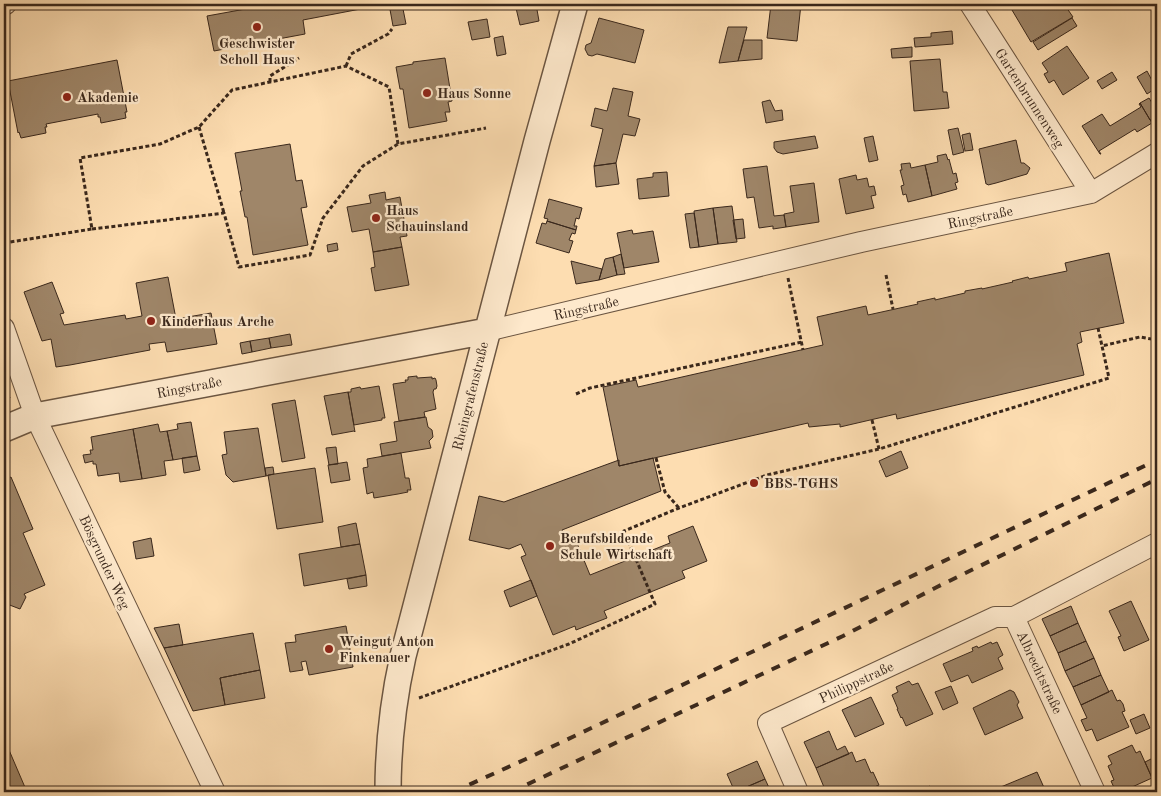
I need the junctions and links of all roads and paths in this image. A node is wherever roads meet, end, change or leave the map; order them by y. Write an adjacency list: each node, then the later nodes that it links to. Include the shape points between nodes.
1 (575, 4): 20 (street, Rheingrafenstraße)
2 (970, 4): 11 (street, Gartenbrunnenweg)
3 (392, 29): 5 (path, via 351,54)
4 (299, 58): 6 (path, via 270,76)
5 (346, 66): 6 (path); 9 (path, via 389,87)
6 (270, 82): 7 (path, via 232,90)
7 (199, 127): 12 (path); 13 (path, via 160,144 80,158)
8 (486, 128): 9 (path)
9 (398, 144): 12 (path, via 363,166 323,218 310,255 239,267)
10 (1157, 153): 11 (street, Ringstraße)
11 (1091, 193): 15 (street, Ringstraße)
12 (224, 213): 13 (path)
13 (92, 229): 14 (path)
14 (4, 243)
15 (785, 261): 20 (street, Ringstraße); 22 (path)
16 (886, 276): 17 (path)
17 (893, 309)
18 (4, 328): 26 (street, Bösgrunder Weg)
19 (1098, 328): 23 (path)
20 (487, 331): 26 (street, Ringstraße); 34 (street, Rheingrafenstraße, via 403,656)
21 (1157, 340): 23 (path, via 1140,337)
22 (802, 342): 24 (path); 25 (path, via 590,388)
23 (1102, 346): 29 (path, via 1109,378)
24 (803, 350)
25 (576, 394)
26 (35, 416): 28 (street, Ringstraße); 35 (street, Bösgrunder Weg)
27 (872, 420): 29 (path)
28 (4, 429)
29 (879, 449): 31 (path, via 767,475)
30 (656, 458): 31 (path, via 663,492)
31 (679, 508): 34 (path, via 624,531 655,604 569,644)
32 (1157, 543): 33 (street, Albrechtstraße)
33 (1014, 617): 37 (street, Philippstraße, via 995,617 768,723); 38 (street, Albrechtstraße)
34 (394, 708): 36 (street, Rheingrafenstraße, via 388,756)
35 (215, 792)
36 (388, 792)
37 (798, 792)
38 (1095, 792)

